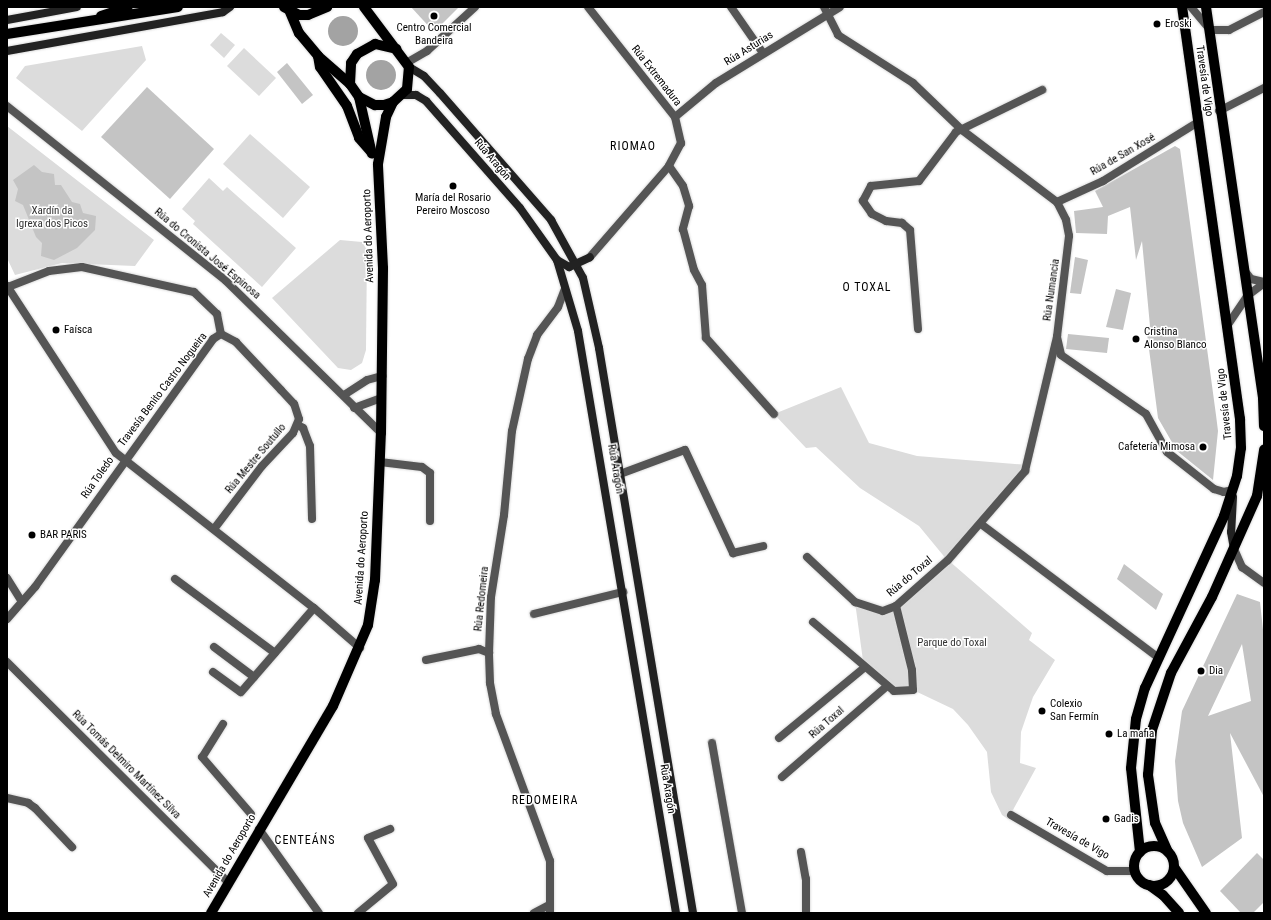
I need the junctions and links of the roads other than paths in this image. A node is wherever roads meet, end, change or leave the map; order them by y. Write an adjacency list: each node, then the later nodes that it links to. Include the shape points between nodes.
1 (77, 7): 17 (main road)
2 (128, 7): 18 (main road)
3 (178, 7): 18 (main road, via 116,19)
4 (230, 7): 22 (main road, via 223,12)
5 (326, 7): 14 (main road, via 308,15)
6 (364, 7): 21 (main road, Rúa Aragón)
7 (476, 7): 25 (street)
8 (588, 7): 34 (street, Rúa Extremadura)
9 (731, 7): 23 (street)
10 (840, 7): 15 (street, Rúa Asturias)
11 (1182, 7): 35 (main road, Travesía de Vigo)
12 (1191, 7): 19 (street)
13 (1206, 7): 19 (main road, Travesía de Vigo)
14 (287, 9): 24 (main road, via 299,33)
15 (826, 11): 23 (street, Rúa Asturias); 36 (street, Rúa Numancia, via 838,35 913,83)
16 (1264, 12): 19 (street, via 1229,30)
17 (7, 20)
18 (90, 20): 20 (main road)
19 (1210, 30): 33 (main road, Travesía de Vigo)
20 (7, 34)
21 (396, 49): 25 (main road, Rúa Aragón); 26 (main road, via 375,44 357,54 351,63)
22 (7, 51)
23 (763, 54): 34 (street, Rúa Asturias, via 716,83)
24 (318, 56): 26 (main road); 37 (main road, via 320,67 347,106 359,138)
25 (409, 65): 29 (main road, via 409,82); 43 (main road, Rúa Aragón, via 424,76 533,198 551,220)
26 (350, 84): 30 (main road)
27 (1264, 88): 33 (street)
28 (1042, 90): 36 (street)
29 (403, 95): 31 (main road); 42 (main road, Rúa Aragón, via 416,95 434,110 520,208)
30 (359, 97): 31 (main road, via 375,105); 37 (main road, Avenida do Aeroporto)
31 (393, 102): 38 (main road, Avenida do Aeroporto, via 386,117)
32 (7, 106): 54 (street, Rúa do Cronista José Espinosa, via 226,281)
33 (1219, 111): 44 (main road, Travesía de Vigo)
34 (675, 117): 39 (street, Rúa Extremadura, via 681,144)
35 (1198, 122): 40 (street, Rúa de San Xosé, via 1103,181); 49 (main road, Travesía de Vigo)
36 (962, 130): 40 (street, Rúa Numancia); 50 (street, via 956,132 919,181 871,186 863,201 872,214 886,221 902,223 910,230)
37 (371, 152): 38 (main road, Avenida do Aeroporto)
38 (378, 164): 53 (main road, Avenida do Aeroporto, via 384,268)
39 (669, 166): 41 (street, Rúa Extremadura); 57 (street, via 683,186 689,206 683,229 694,270 702,285 706,338)
40 (1057, 202): 52 (street, Rúa Numancia, via 1066,220 1069,236)
41 (590, 257): 43 (main road)
42 (557, 260): 43 (main road, via 569,266); 47 (main road, Rúa Aragón)
43 (578, 264): 64 (main road, Rúa Aragón, via 592,309)
44 (1242, 267): 45 (street, via 1251,279); 48 (main road, Travesía de Vigo)
45 (1264, 282): 48 (street)
46 (7, 287): 51 (street, via 49,271 82,268 172,287 194,292 205,300 217,314); 62 (street, Rúa Toledo, via 105,440)
47 (565, 289): 76 (main road, Rúa Aragón, via 578,331); 86 (street, Rúa Redomeira, via 558,307 537,335 528,359 512,431 504,515 491,597)
48 (1247, 296): 49 (street); 59 (main road, Travesía de Vigo, via 1263,398)
49 (1227, 326): 65 (main road, Travesía de Vigo, via 1240,419 1240,461)
50 (918, 328)
51 (221, 334): 58 (street, Rúa Mestre Soutullo, via 236,342 290,400 297,411); 62 (street, Travesía Benito Castro Nogueira, via 213,339)
52 (1057, 337): 65 (street, Rúa Numancia, via 1064,359 1121,394 1146,414 1167,452 1214,489 1224,492); 68 (street, Rúa do Toxal, via 1028,465)
53 (382, 376): 54 (street, via 367,380); 55 (main road, Avenida do Aeroporto)
54 (344, 395): 56 (street, Rúa do Cronista José Espinosa)
55 (381, 398): 56 (street); 60 (main road, Avenida do Aeroporto)
56 (354, 408): 60 (street, Rúa do Cronista José Espinosa)
57 (774, 414)
58 (298, 425): 66 (street, via 303,428 310,446); 69 (street, Rúa Mestre Soutullo)
59 (1264, 426)
60 (381, 433): 63 (main road, Avenida do Aeroporto)
61 (1264, 450): 71 (main road, via 1256,496)
62 (124, 460): 69 (street); 77 (street, Rúa Toledo)
63 (380, 462): 67 (street, via 422,467 430,473); 84 (main road, Avenida do Aeroporto, via 375,580 368,625)
64 (620, 474): 70 (street, Rúa Aragón, via 685,450 733,553); 117 (main road, Rúa Aragón)
65 (1233, 490): 71 (main road, via 1231,532); 87 (main road, Travesía de Vigo)
66 (312, 518)
67 (430, 521)
68 (981, 524): 78 (street, Rúa do Toxal, via 948,560); 87 (street)
69 (214, 529): 79 (street)
70 (763, 546)
71 (1234, 550): 75 (street, via 1242,567); 106 (main road, via 1171,673 1152,730 1149,782 1155,823)
72 (807, 557): 78 (street, Rúa do Toxal, via 855,602 883,611)
73 (7, 578): 77 (street)
74 (175, 579): 85 (street)
75 (1264, 583)
76 (623, 592): 80 (street); 116 (main road, Rúa Aragón)
77 (22, 602): 81 (street, Rúa Toledo)
78 (896, 606): 93 (street, via 912,670 913,690 894,692)
79 (314, 608): 84 (street); 85 (street)
80 (534, 614)
81 (7, 619)
82 (813, 622): 90 (street)
83 (214, 647): 92 (street)
84 (360, 648): 101 (main road, Avenida do Aeroporto, via 333,706)
85 (275, 653): 92 (street)
86 (489, 653): 88 (street, via 479,649); 111 (street, Rúa Redomeira, via 490,684 496,714 550,861 553,882)
87 (1159, 658): 105 (main road, Travesía de Vigo, via 1145,688 1132,740 1132,793)
88 (426, 660)
89 (7, 662): 109 (street, Rúa Tomás Delmiro Martínez Silva)
90 (864, 668): 93 (street); 95 (street, Rúa Toxal)
91 (213, 672): 92 (street, via 241,692)
92 (254, 678)
93 (887, 686): 97 (street, Rúa Toxal)
94 (224, 724): 99 (street, via 202,757)
95 (779, 738)
96 (712, 743): 118 (street)
97 (782, 777)
98 (7, 798): 103 (street, via 32,805)
99 (251, 814)
100 (1011, 815): 108 (street, Travesía de Vigo, via 1107,871)
101 (259, 829): 109 (main road, Avenida do Aeroporto); 113 (street)
102 (390, 829): 114 (street, via 368,838 393,884)
103 (72, 847)
104 (801, 852): 119 (street, via 806,884)
105 (1140, 852): 106 (main road, via 1157,846); 108 (main road)
106 (1168, 852): 107 (main road)
107 (1174, 867): 110 (main road, via 1166,882); 121 (main road)
108 (1135, 871): 110 (main road, via 1138,877)
109 (229, 884): 112 (main road, Avenida do Aeroporto)
110 (1149, 885): 120 (main road, via 1163,895)
111 (550, 909): 115 (street)
112 (210, 913)
113 (318, 913)
114 (358, 913)
115 (534, 913)
116 (676, 913)
117 (693, 913)
118 (742, 913)
119 (806, 913)
120 (1179, 913)
121 (1206, 913)

